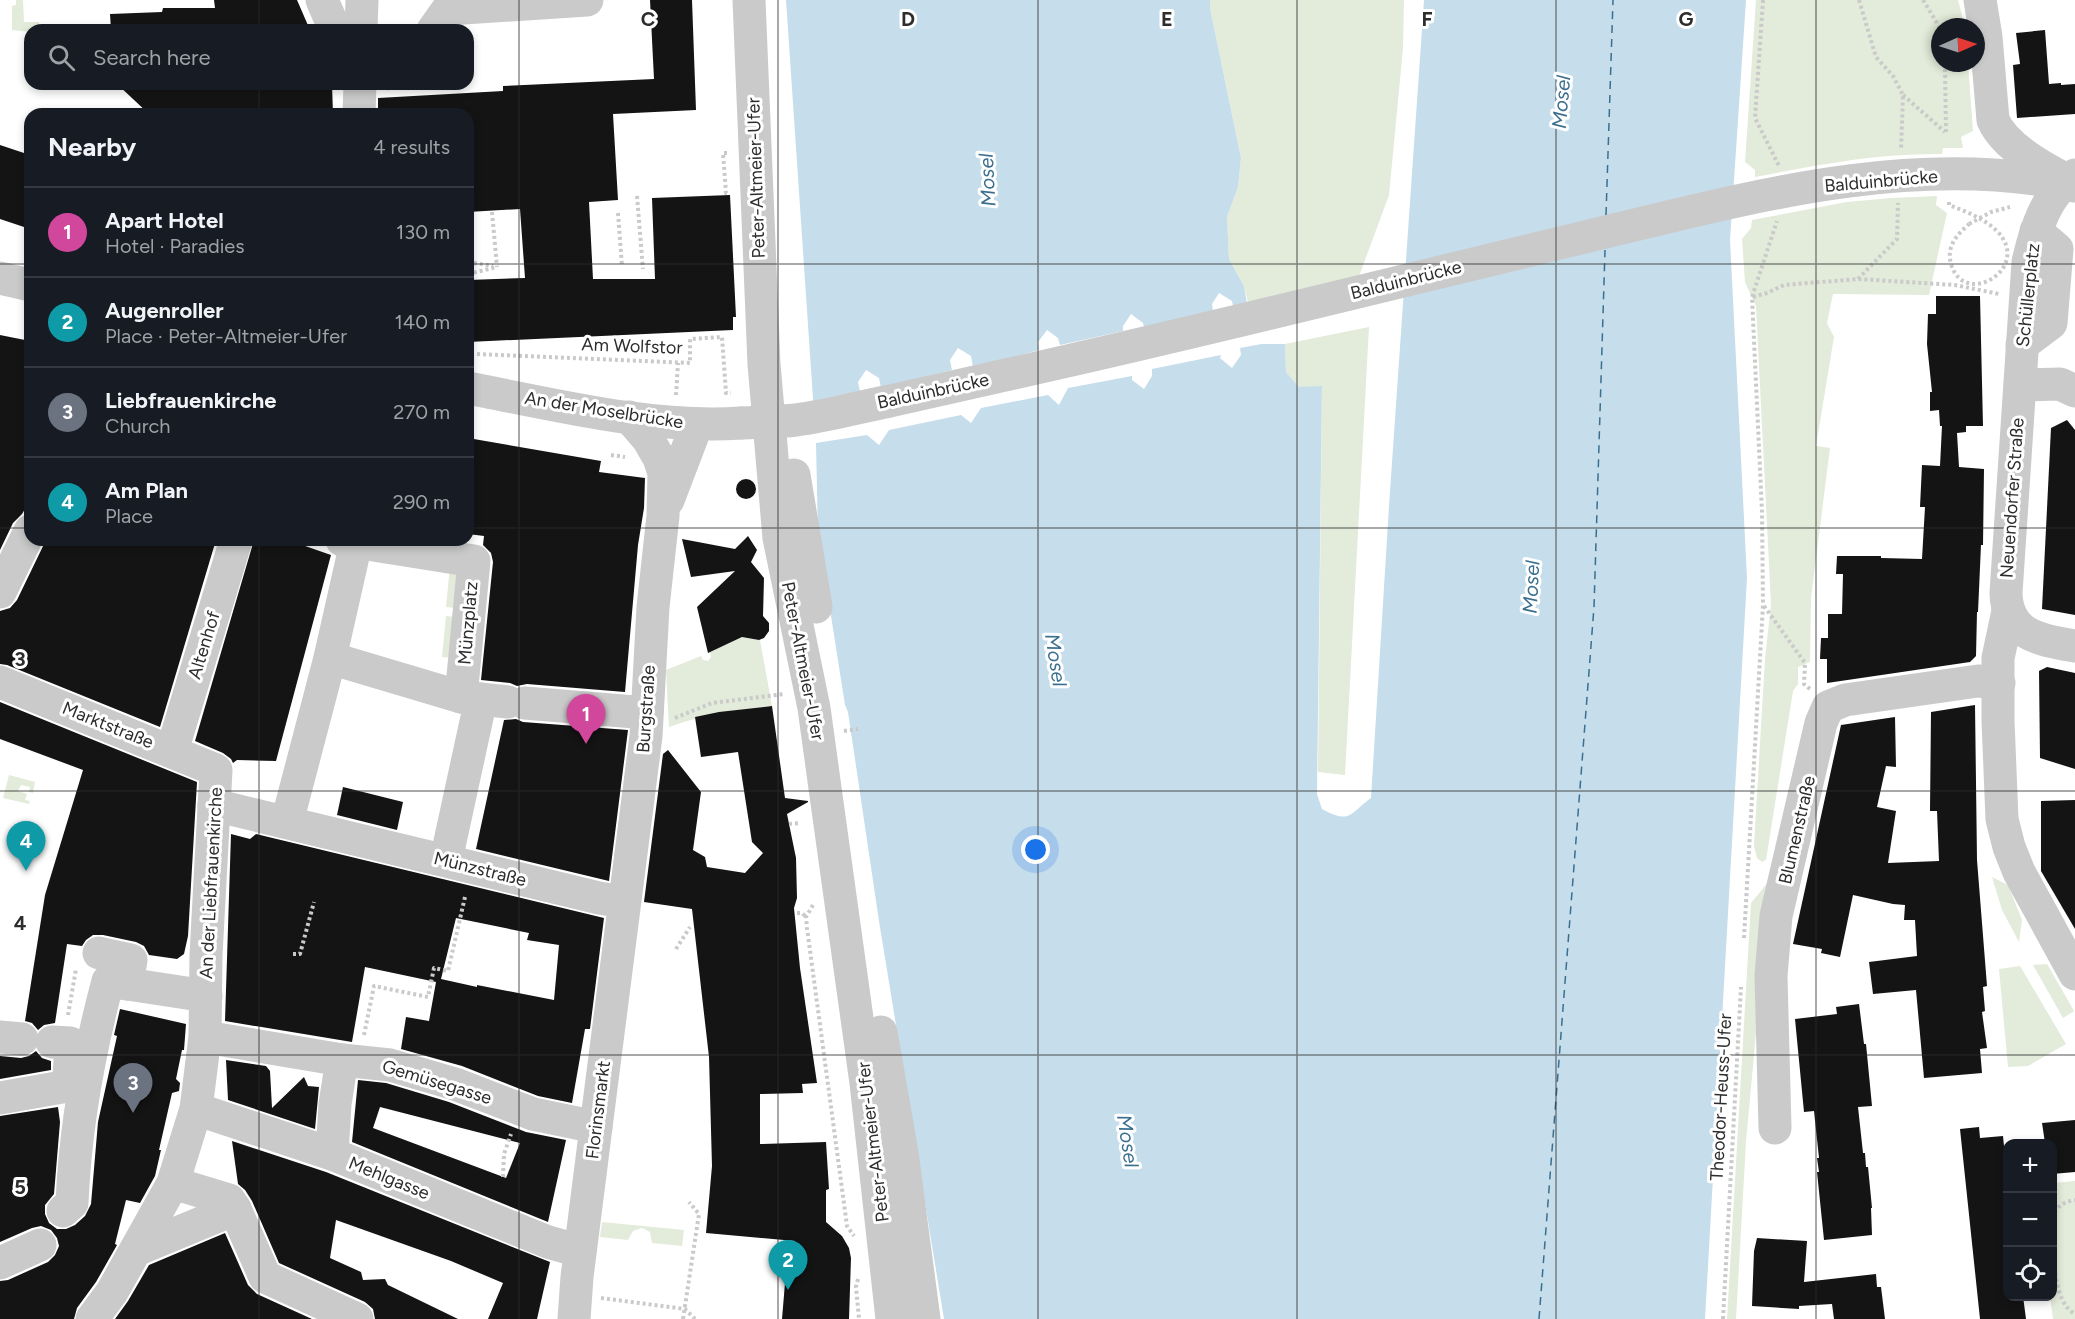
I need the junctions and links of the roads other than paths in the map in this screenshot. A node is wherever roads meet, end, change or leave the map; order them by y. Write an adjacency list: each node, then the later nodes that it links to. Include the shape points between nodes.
1 (322, 0): 7 (street)
2 (362, 0): 8 (street)
3 (586, 0): 6 (street)
4 (749, 0): 60 (street, Peter-Altmeier-Ufer, via 746,250 764,364 779,538 814,708 866,1083)
5 (1980, 0): 11 (street, via 1997,129 2044,169)
6 (441, 20)
7 (332, 24)
8 (361, 24)
9 (360, 90): 10 (street)
10 (359, 108)
11 (2072, 180): 14 (street, Schüllerplatz, via 2045,208 2028,262); 18 (street, Balduinbrücke, bridge, via 1921,175 1831,184 1743,199 964,385 798,419)
12 (0, 278): 13 (street)
13 (24, 284)
14 (2021, 385): 16 (street, via 2060,384); 27 (street, Neuendorfer Straße, via 2006,593 2006,607)
15 (474, 389): 19 (street, An der Moselbrücke)
16 (2075, 391)
17 (786, 404): 61 (street, Peter-Altmeier-Ufer, via 902,1153)
18 (738, 408): 20 (street, An der Moselbrücke)
19 (629, 417): 20 (street, An der Moselbrücke); 21 (street, Burgstraße, via 659,458 664,473)
20 (696, 424): 21 (street, Burgstraße)
21 (663, 516): 33 (street, Burgstraße, via 653,608)
22 (24, 543): 26 (street)
23 (234, 546): 34 (street, Altenhof)
24 (348, 546): 29 (street, Münzplatz)
25 (380, 546): 32 (street, Münzplatz, via 474,561)
26 (0, 592)
27 (2019, 625): 28 (street, via 2043,641); 31 (street, Neuendorfer Straße, via 1998,658)
28 (2075, 646)
29 (330, 658): 32 (street, via 412,690); 37 (street, Münzplatz)
30 (0, 682): 34 (street, Marktstraße)
31 (1999, 682): 40 (street, Neuendorfer Straße, via 2000,788 2009,847 2032,899); 48 (street, Blumenstraße, via 1978,681 1845,700 1828,707 1776,916 1771,976)
32 (494, 700): 33 (street); 38 (street, Münzplatz)
33 (656, 717): 39 (street, Burgstraße, via 640,785)
34 (172, 751): 35 (street, Marktstraße)
35 (216, 770): 36 (street, An der Liebfrauenkirche)
36 (214, 805): 37 (street, Münzstraße); 41 (street, An der Liebfrauenkirche)
37 (287, 822): 38 (street, Münzstraße, via 335,839)
38 (446, 860): 39 (street, Münzstraße)
39 (623, 902): 47 (street, Florinsmarkt)
40 (2075, 974)
41 (206, 996): 42 (street, An der Liebfrauenkirche); 43 (street, An der Liebfrauenkirche, via 94,974)
42 (205, 1037): 44 (street, Gemüsegasse); 46 (street, An der Liebfrauenkirche)
43 (68, 1048): 45 (street); 52 (street, via 74,1163 72,1203)
44 (351, 1061): 47 (street, Gemüsegasse, via 390,1065 455,1084 533,1114); 49 (street, via 335,1104)
45 (0, 1098)
46 (196, 1109): 49 (street, Mehlgasse); 50 (street, An der Liebfrauenkirche)
47 (596, 1127): 55 (street, Florinsmarkt)
48 (1775, 1128)
49 (332, 1154): 55 (street, Mehlgasse, via 538,1238)
50 (173, 1183): 51 (street, via 229,1200); 54 (street, An der Liebfrauenkirche, via 152,1211)
51 (235, 1209): 54 (street); 59 (street, via 265,1277)
52 (63, 1212)
53 (40, 1245): 56 (street)
54 (136, 1250): 58 (street, An der Liebfrauenkirche)
55 (580, 1251): 57 (street, Florinsmarkt)
56 (0, 1263)
57 (575, 1307)
58 (92, 1319)
59 (357, 1319)
60 (892, 1319)
61 (924, 1319)

